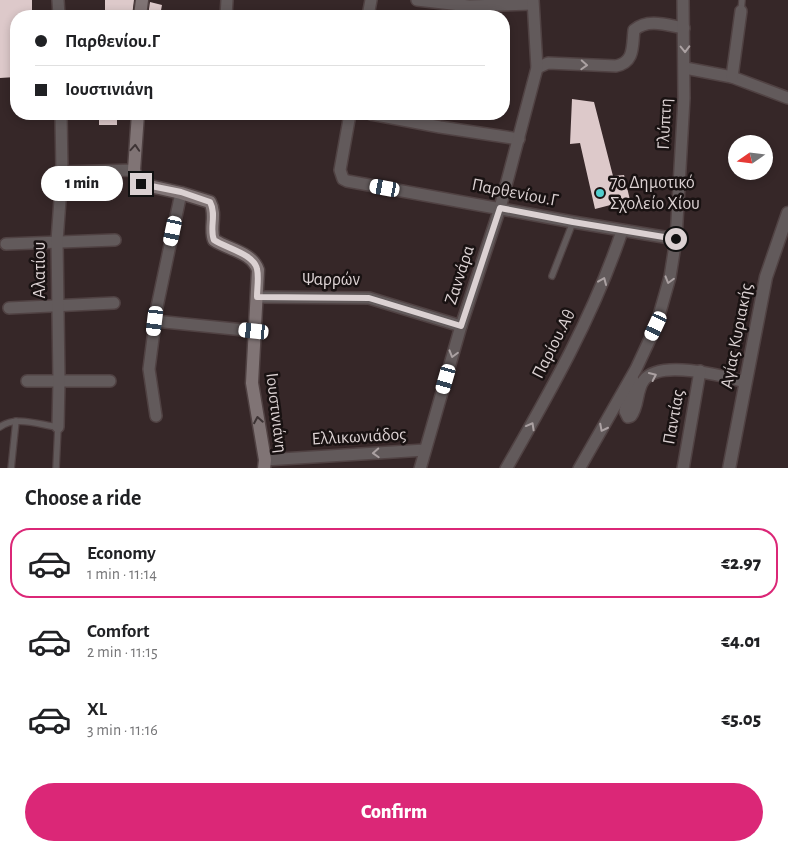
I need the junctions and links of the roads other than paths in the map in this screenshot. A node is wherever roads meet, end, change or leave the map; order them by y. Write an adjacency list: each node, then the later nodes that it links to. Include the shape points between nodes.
1 (223, 0): 2 (street)
2 (227, 0)
3 (417, 0): 5 (street, via 470,6)
4 (683, 0): 7 (street, Γλύπτη)
5 (532, 2): 8 (street, Ζαννάρα)
6 (742, 6): 10 (street)
7 (684, 28): 8 (street, one-way to 7, via 548,63 625,64 630,58 634,30 641,24 648,22); 9 (street, Γλύπτη, one-way to 9)
8 (537, 68): 16 (street, Ζαννάρα)
9 (685, 68): 10 (street); 24 (street, Γλύπτη)
10 (732, 76): 11 (street)
11 (788, 98)
12 (61, 120): 18 (street, Αλατίου)
13 (138, 120): 17 (main road, one-way to 13)
14 (349, 120): 20 (street, Παρθενίου.Γ, via 340,170 346,181)
15 (403, 120): 16 (street)
16 (519, 139): 20 (street, Ζαννάρα)
17 (134, 170): 18 (street); 19 (main road, Ιουστινιάνη, via 141,184)
18 (62, 172): 26 (street, Αλατίου)
19 (181, 192): 29 (main road, Ιουστινιάνη, via 210,202 214,240 256,264); 33 (street)
20 (500, 208): 22 (street, Παρθενίου.Γ); 34 (street, Ζαννάρα)
21 (788, 213): 41 (street, Αγίας Κυριακής, via 766,277)
22 (573, 222): 23 (street, Παρθενίου.Γ); 28 (lane)
23 (622, 230): 24 (street, Παρθενίου.Γ); 51 (street, Παρίου.Αθ, one-way to 23, via 571,353)
24 (676, 239): 36 (street, Γλύπτη, one-way to 36, via 670,277 658,318)
25 (116, 240): 26 (street)
26 (57, 241): 27 (street); 31 (street, Αλατίου)
27 (6, 244)
28 (552, 276)
29 (257, 297): 34 (street, Ψαρρών, via 369,298); 35 (main road, Ιουστινιάνη)
30 (114, 303): 31 (street)
31 (57, 307): 32 (street); 39 (street, Αλατίου)
32 (9, 308)
33 (155, 321): 35 (street); 42 (street, via 149,368)
34 (461, 326): 46 (street, Ζαννάρα, one-way to 46)
35 (254, 331): 47 (main road, Ιουστινιάνη, one-way to 35, via 252,383)
36 (636, 369): 37 (street, one-way to 37, via 625,411 628,416 635,409 643,381 652,374 672,370); 52 (street, Γλύπτη, one-way to 52)
37 (700, 371): 41 (street); 53 (street, Παντίας)
38 (27, 381): 39 (street)
39 (59, 381): 40 (street); 45 (street, Αλατίου)
40 (110, 381)
41 (745, 382): 54 (street, Αγίας Κυριακής)
42 (156, 416)
43 (16, 421): 44 (lane); 45 (lane); 48 (lane)
44 (0, 427)
45 (58, 427): 49 (lane)
46 (425, 450): 47 (street, Ελλικωνιάδος, one-way to 47); 50 (street, Ζαννάρα)
47 (264, 464)
48 (11, 468)
49 (56, 468)
50 (420, 468)
51 (506, 468)
52 (580, 468)
53 (683, 468)
54 (729, 468)

